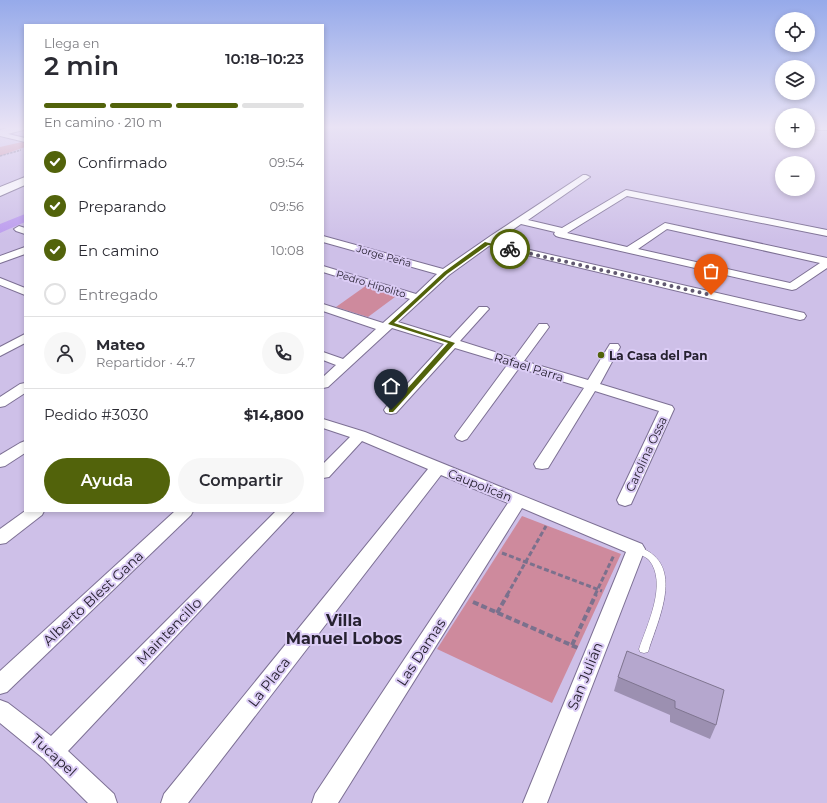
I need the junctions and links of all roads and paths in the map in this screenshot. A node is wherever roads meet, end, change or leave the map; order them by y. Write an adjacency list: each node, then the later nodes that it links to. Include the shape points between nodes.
1 (586, 177): 4 (street)
2 (24, 181): 3 (main road)
3 (0, 192)
4 (521, 221): 5 (street); 8 (street)
5 (563, 231): 6 (street, via 626,193); 10 (street, via 559,234)
6 (827, 233)
7 (324, 239): 14 (street, Jorge Peña)
8 (487, 243): 14 (street); 20 (street)
9 (24, 250): 11 (street)
10 (629, 250): 12 (street, via 665,226); 12 (street, via 792,287)
11 (0, 260)
12 (827, 262)
13 (324, 269): 17 (street, Pedro Hipolito)
14 (445, 273): 17 (street)
15 (0, 281): 16 (street)
16 (24, 292)
17 (418, 298): 21 (street)
18 (324, 307): 21 (street, Rafael Parra)
19 (483, 309): 24 (street)
20 (800, 316)
21 (388, 326): 24 (street, Rafael Parra); 29 (street)
22 (543, 326): 28 (street)
23 (24, 338): 26 (street)
24 (452, 343): 28 (street, Rafael Parra); 35 (street)
25 (614, 347): 31 (street)
26 (1, 349)
27 (324, 356): 29 (street)
28 (516, 362): 31 (street, Rafael Parra); 38 (street)
29 (346, 364): 30 (street)
30 (324, 383)
31 (592, 386): 34 (street, Rafael Parra); 41 (street)
32 (24, 389): 33 (street)
33 (0, 402)
34 (667, 409): 44 (street, Carolina Ossa)
35 (391, 410)
36 (324, 423): 37 (street, Caupolicán)
37 (360, 436): 42 (street, Caupolicán); 43 (street)
38 (462, 436)
39 (24, 447): 40 (street)
40 (0, 462)
41 (542, 464)
42 (438, 468): 45 (street, Caupolicán); 64 (street, La Placa)
43 (324, 472)
44 (625, 500)
45 (518, 501): 49 (street, Caupolicán); 52 (street, Las Damas)
46 (35, 512): 50 (street)
47 (184, 512): 60 (street, Alberto Blest Gana)
48 (285, 512): 62 (street, Maintencillo)
49 (552, 515): 51 (street, Caupolicán); 53 (path)
50 (0, 538)
51 (628, 546): 54 (street, San Julián); 54 (path); 58 (lane, via 651,556 661,572 662,592)
52 (488, 547): 53 (path); 55 (street, Las Damas)
53 (526, 562): 54 (path); 56 (path)
54 (608, 594): 57 (path); 59 (street, San Julián)
55 (457, 596): 56 (path); 65 (street, Las Damas)
56 (496, 612): 57 (path)
57 (572, 645): 59 (path)
58 (644, 649)
59 (594, 655): 66 (street, San Julián)
60 (0, 685)
61 (0, 710): 62 (street, Tucapel)
62 (52, 751): 63 (street, Tucapel)
63 (98, 801)
64 (173, 803)
65 (324, 803)
66 (535, 803)

